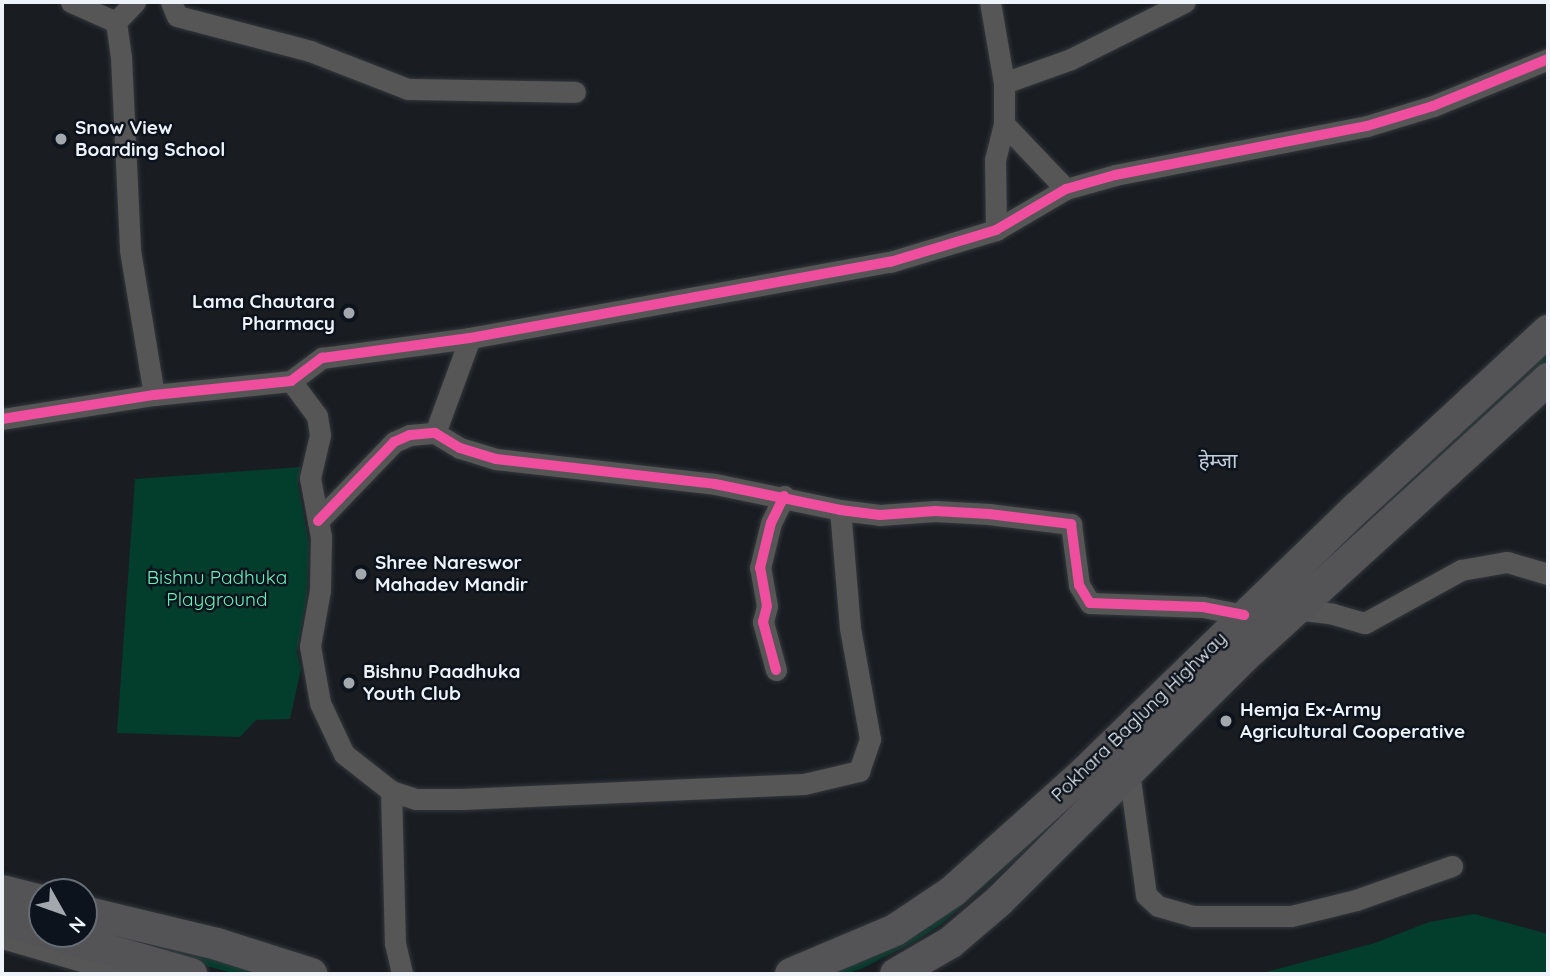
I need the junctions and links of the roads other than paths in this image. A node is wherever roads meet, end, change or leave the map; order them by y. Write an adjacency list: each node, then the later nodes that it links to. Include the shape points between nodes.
1 (71, 2): 6 (street)
2 (135, 2): 6 (street)
3 (171, 2): 9 (street, via 177,16 310,51 408,89)
4 (990, 2): 8 (street)
5 (1185, 2): 8 (street, via 1071,59)
6 (116, 22): 17 (street, via 131,250)
7 (1548, 59): 11 (street, via 1433,106 1367,126)
8 (1004, 83): 10 (street)
9 (575, 92)
10 (1004, 124): 11 (street); 12 (street, via 995,160)
11 (1066, 189): 12 (street)
12 (996, 230): 14 (street, via 890,261)
13 (1548, 331): 25 (highway, Pokhara Baglung Highway)
14 (470, 338): 16 (street, via 322,358); 19 (street)
15 (1548, 379): 24 (highway, Pokhara Baglung Highway)
16 (291, 381): 17 (street); 22 (street, via 317,415 320,435 310,478)
17 (154, 395): 18 (street)
18 (2, 419)
19 (435, 433): 20 (street, via 460,449 496,459); 22 (street, via 394,442)
20 (784, 496): 21 (street); 26 (street, via 771,523 760,568 767,606 763,622)
21 (840, 509): 25 (street, via 880,515 989,514 1071,524 1079,585 1090,603 1203,607); 28 (street, via 850,628 870,739 859,771 804,784 462,799 416,799)
22 (318, 521): 28 (street, via 320,590 310,646 320,703 344,754)
23 (1548, 574): 24 (street, via 1507,562 1461,570 1365,623)
24 (1295, 609): 27 (highway, Pokhara Baglung Highway)
25 (1244, 615): 41 (highway, Pokhara Baglung Highway, via 1085,772 953,891 895,930)
26 (776, 670)
27 (1129, 772): 29 (street, via 1146,895 1158,906 1194,916 1291,916 1356,900); 42 (highway, Pokhara Baglung Highway, via 967,930)
28 (391, 791): 40 (street, via 395,943)
29 (1452, 866)
30 (2, 891): 31 (highway)
31 (28, 898)
32 (98, 915): 39 (highway, via 217,944)
33 (2, 919): 34 (highway)
34 (28, 927)
35 (2, 938): 37 (street)
36 (98, 947): 38 (highway)
37 (127, 974)
38 (191, 974)
39 (312, 974)
40 (402, 974)
41 (791, 974)
42 (896, 974)

